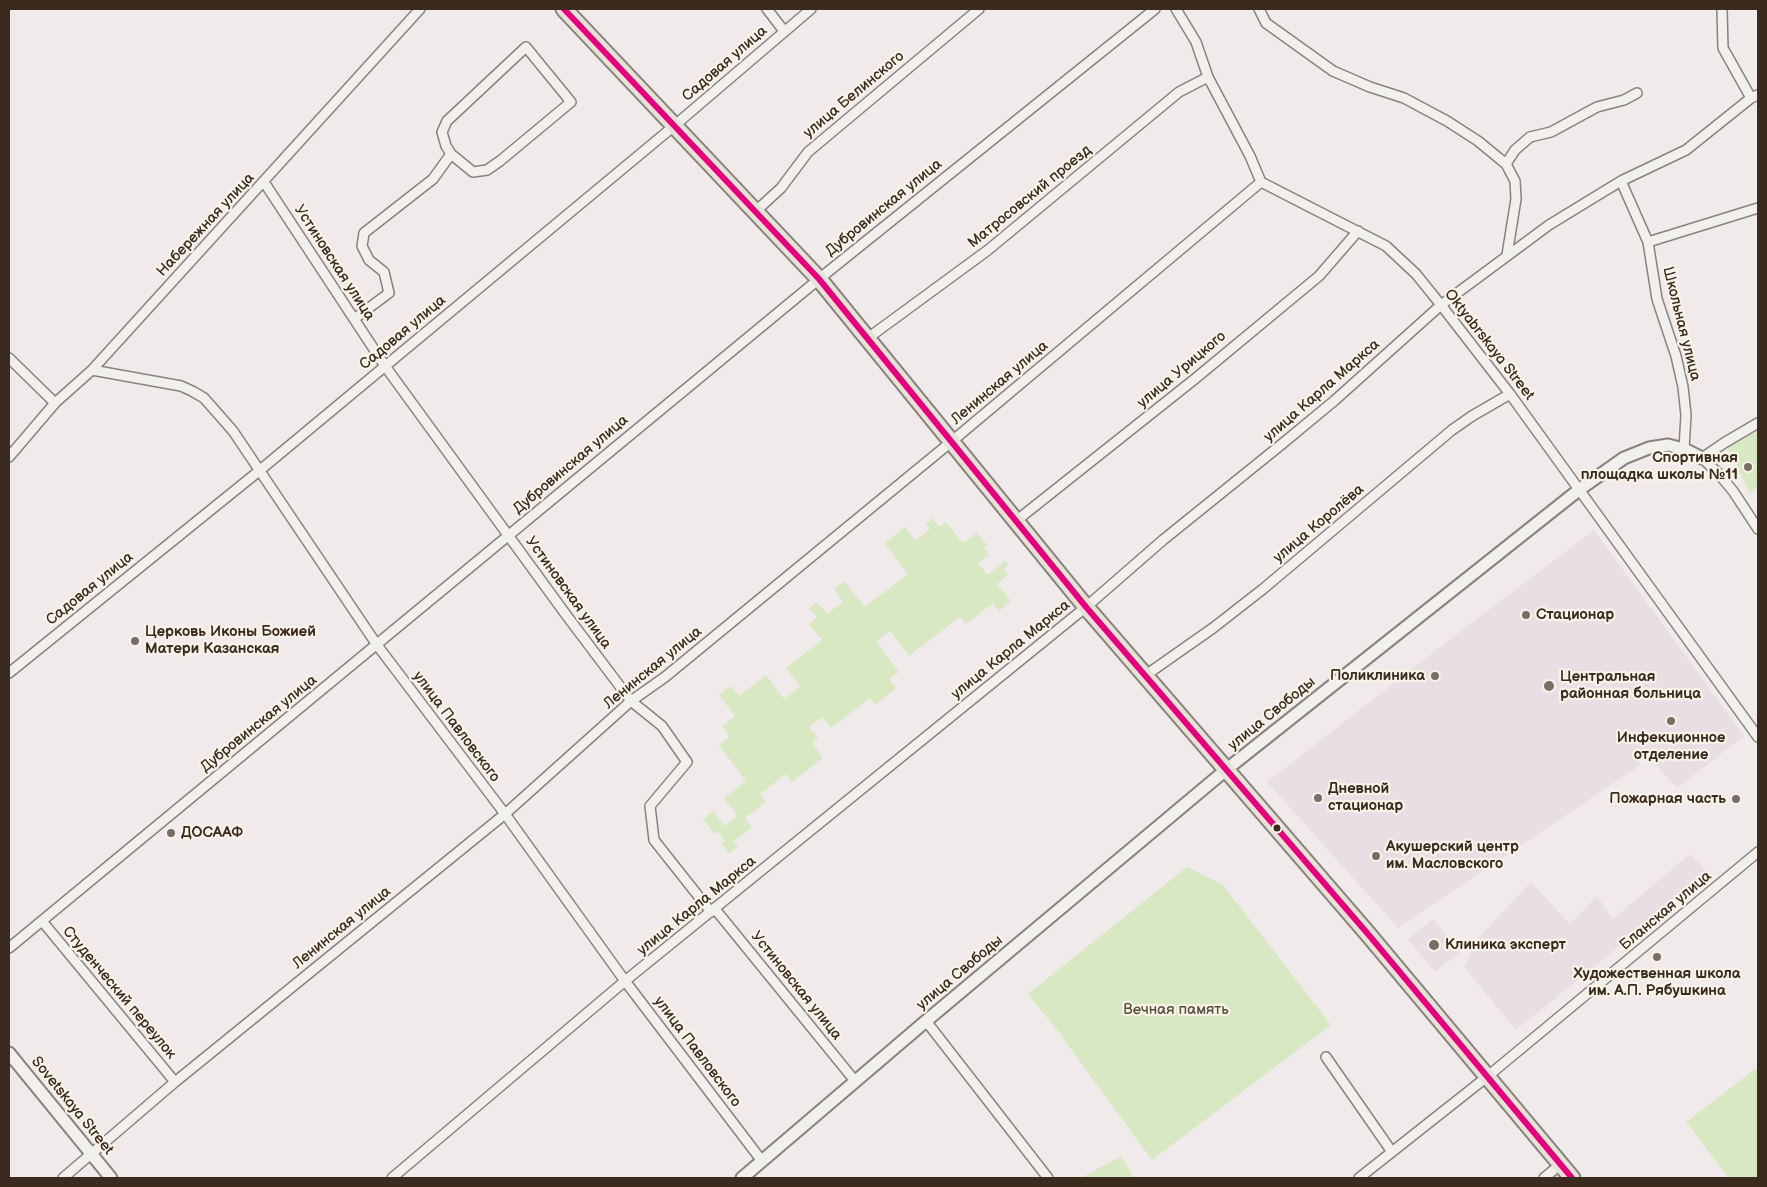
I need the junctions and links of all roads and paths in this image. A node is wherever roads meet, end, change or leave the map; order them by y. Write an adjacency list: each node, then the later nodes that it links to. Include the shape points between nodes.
1 (420, 9): 18 (street, Набережная улица)
2 (564, 9): 14 (highway)
3 (767, 9): 10 (street)
4 (811, 9): 10 (street, Садовая улица)
5 (979, 9): 21 (street, улица Белинского, via 808,152 781,188)
6 (1155, 9): 25 (street, Дубровинская улица)
7 (1176, 9): 11 (street, via 1196,42)
8 (1259, 9): 16 (street, via 1266,23 1334,71 1404,98 1447,121)
9 (1722, 9): 13 (street, via 1723,48)
10 (784, 31): 14 (street, Садовая улица)
11 (1208, 77): 19 (street); 28 (street, Матросовский проезд, via 1179,92 988,250)
12 (1637, 93): 16 (street, via 1597,108 1551,132 1530,137 1515,150)
13 (1755, 97): 17 (street, улица Карла Маркса, via 1686,150)
14 (674, 126): 21 (highway); 30 (street, Садовая улица)
15 (451, 154): 15 (street, via 442,132 447,121 526,47 571,102 487,170 473,172); 27 (street, via 433,179 364,233 362,246 369,260 384,272 389,293)
16 (1506, 164): 24 (street, via 1515,181 1516,199)
17 (1621, 181): 23 (street, Школьная улица); 24 (street, улица Карла Маркса)
18 (264, 182): 27 (street, Устиновская улица); 31 (street, Набережная улица)
19 (1262, 182): 22 (street, Oktyabrskaya Street); 35 (street, Ленинская улица)
20 (1758, 208): 23 (street)
21 (756, 211): 25 (highway)
22 (1358, 231): 26 (street, Oktyabrskaya Street, via 1386,246); 41 (street, улица Урицкого, via 1319,276)
23 (1648, 242): 36 (street, Школьная улица, via 1658,299 1683,386 1686,415)
24 (1507, 255): 26 (street, улица Карла Маркса)
25 (819, 278): 28 (highway); 43 (street, Дубровинская улица)
26 (1442, 305): 32 (street, Oktyabrskaya Street); 44 (street, улица Карла Маркса, via 1334,401)
27 (354, 319): 30 (street, Устиновская улица)
28 (868, 338): 35 (highway)
29 (9, 358): 33 (street)
30 (385, 366): 39 (street, Садовая улица); 43 (street, Устиновская улица)
31 (92, 370): 33 (street, Набережная улица); 39 (street, улица Павловского, via 181,386 204,398 233,431)
32 (1510, 394): 40 (street, Oktyabrskaya Street); 47 (street, улица Королёва, via 1452,430 1263,589)
33 (54, 404): 37 (street, Набережная улица)
34 (1758, 423): 38 (street)
35 (951, 442): 41 (highway); 48 (street, Ленинская улица, via 665,677)
36 (1684, 449): 38 (street, улица Свободы); 40 (street, улица Свободы, via 1668,446 1649,448 1624,458)
37 (9, 457)
38 (1702, 458): 42 (street, via 1733,491)
39 (259, 471): 45 (street, улица Павловского); 46 (street, Садовая улица)
40 (1580, 489): 49 (street, Oktyabrskaya Street); 50 (street, улица Свободы)
41 (1016, 522): 44 (highway)
42 (1758, 528)
43 (508, 535): 45 (street, Дубровинская улица); 48 (street, Устиновская улица)
44 (1086, 607): 47 (highway); 53 (street, улица Карла Маркса)
45 (377, 645): 51 (street, улица Павловского); 54 (street, Дубровинская улица)
46 (9, 673)
47 (1146, 675): 50 (highway)
48 (631, 700): 51 (street, Ленинская улица); 53 (street, Устиновская улица, via 662,726 687,762 650,806 654,840)
49 (1758, 737)
50 (1227, 769): 57 (street, улица Свободы); 60 (highway)
51 (505, 814): 56 (street, улица Павловского); 62 (street, Ленинская улица)
52 (1758, 852): 60 (street, Бланская улица)
53 (713, 910): 56 (street, улица Карла Маркса); 61 (street, Устиновская улица)
54 (42, 921): 55 (street, Дубровинская улица); 62 (street, Студенческий переулок)
55 (9, 948)
56 (625, 981): 65 (street, улица Павловского); 69 (street, улица Карла Маркса)
57 (926, 1021): 61 (street, улица Свободы); 71 (street)
58 (9, 1053): 64 (street, Sovetskaya Street)
59 (1326, 1058): 63 (street)
60 (1488, 1076): 63 (street, Бланская улица); 66 (highway)
61 (855, 1081): 65 (street, улица Свободы)
62 (175, 1082): 64 (street, Ленинская улица)
63 (1392, 1152): 72 (street, Бланская улица)
64 (92, 1155): 67 (street, Ленинская улица); 68 (street, Sovetskaya Street)
65 (762, 1161): 70 (street, улица Свободы)
66 (1561, 1164): 73 (street); 74 (highway)
67 (63, 1178)
68 (112, 1178)
69 (392, 1178)
70 (742, 1178)
71 (1048, 1178)
72 (1358, 1178)
73 (1544, 1178)
74 (1572, 1178)

